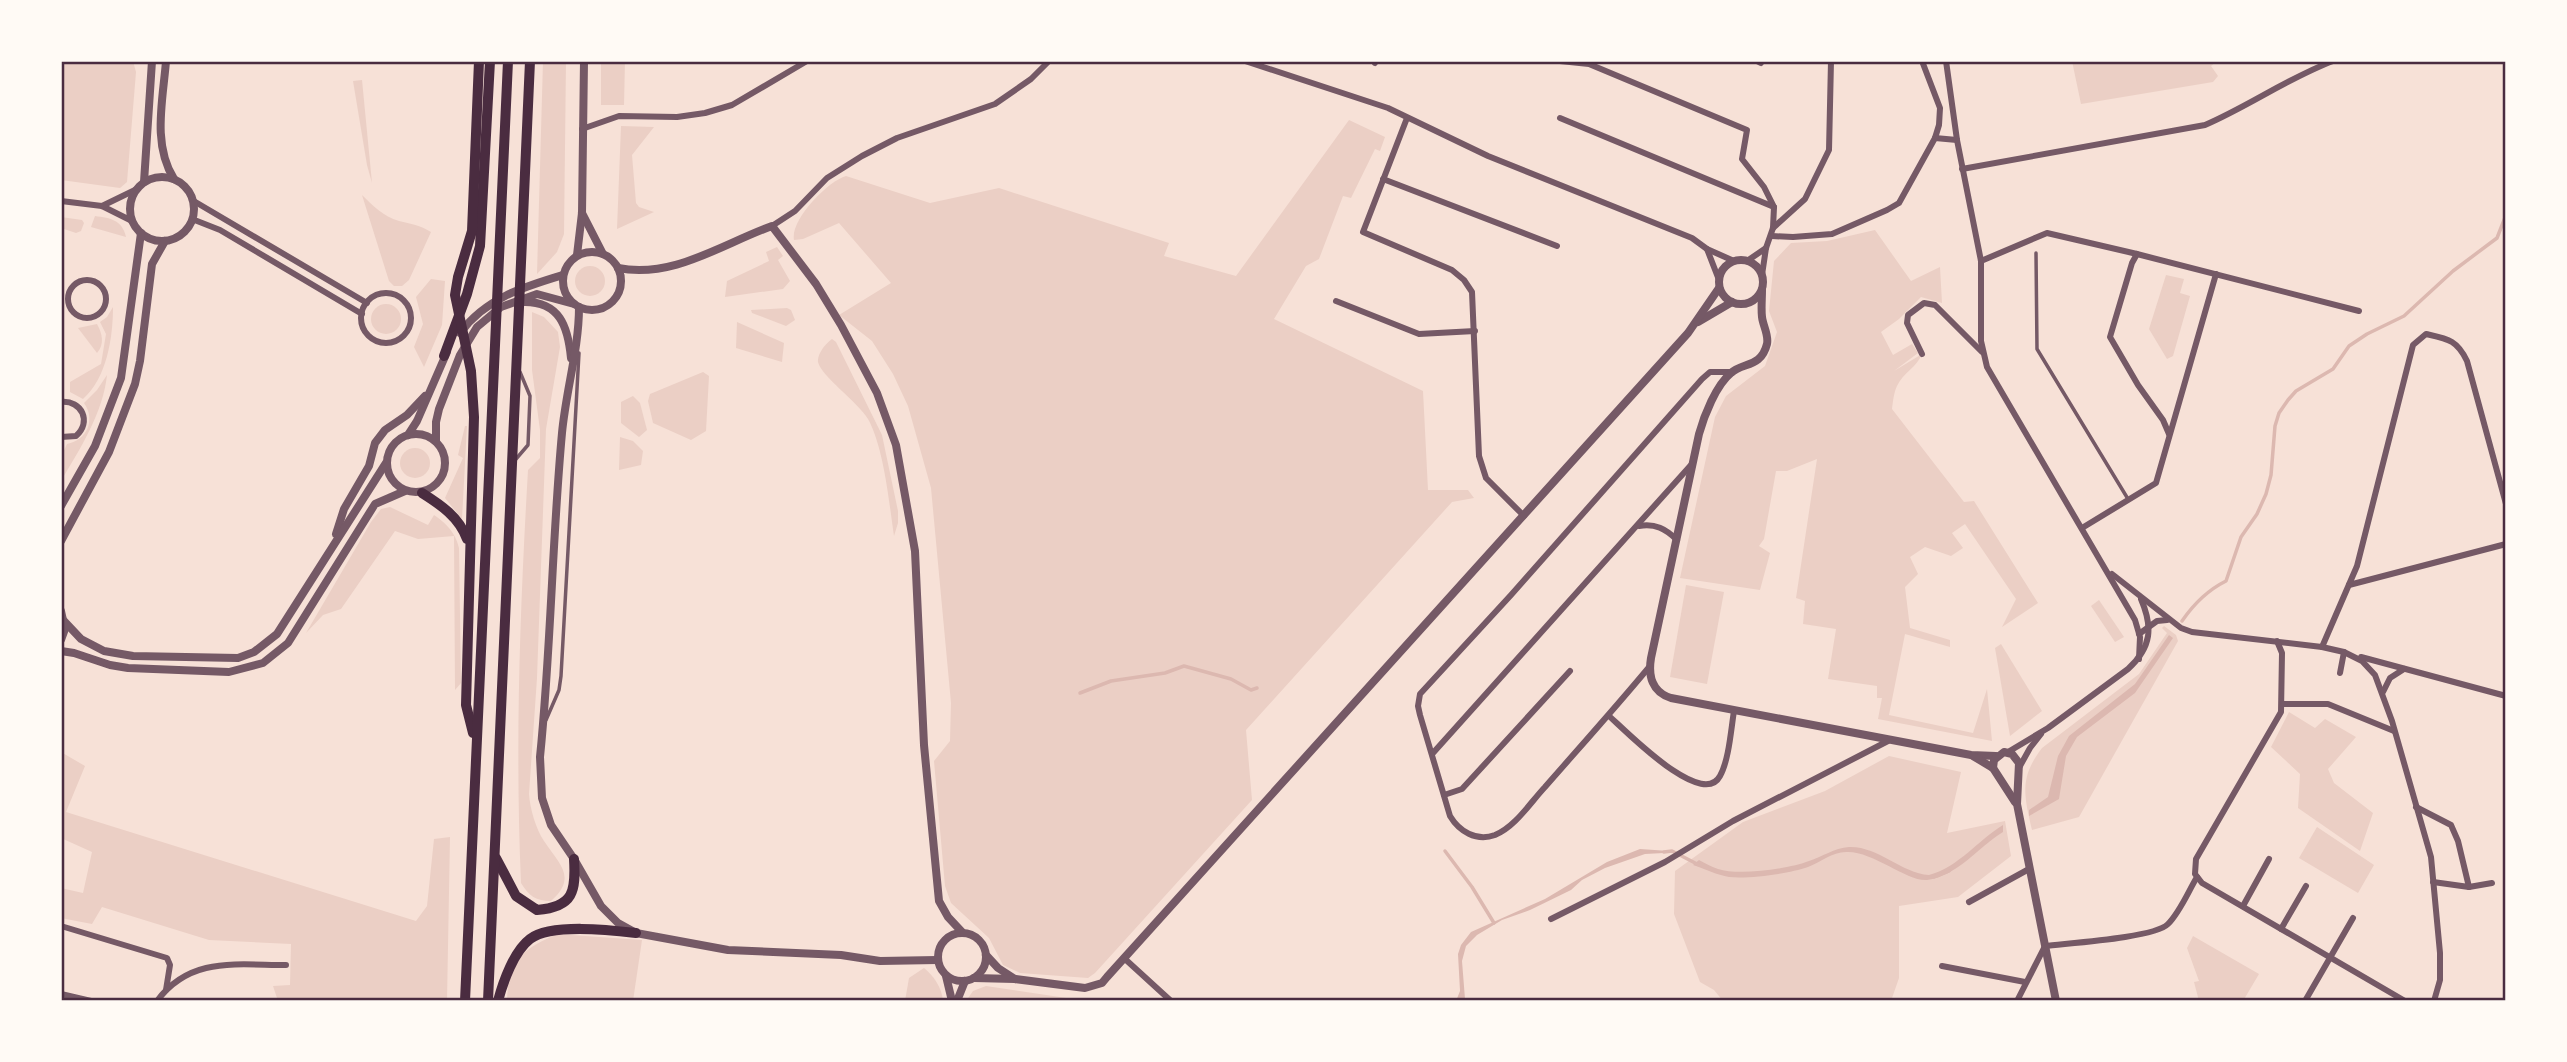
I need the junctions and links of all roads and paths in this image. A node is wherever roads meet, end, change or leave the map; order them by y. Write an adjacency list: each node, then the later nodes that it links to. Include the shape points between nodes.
1 (152, 61): 24 (street)
2 (166, 61): 22 (street, via 160,139 163,159)
3 (479, 61): 91 (highway, via 472,231 455,295 474,417)
4 (490, 61): 68 (highway, via 480,246)
5 (508, 61): 119 (highway)
6 (530, 61): 130 (highway)
7 (584, 61): 18 (street)
8 (807, 61): 18 (street, via 732,105 677,117 619,116)
9 (1049, 61): 32 (street, via 995,104 898,138 862,156 827,178 795,211)
10 (1245, 61): 16 (street)
11 (1560, 61): 28 (street, via 1589,64 1747,130 1742,159)
12 (1831, 61): 33 (street, via 1829,150 1805,199)
13 (1922, 61): 19 (street, via 1940,108)
14 (1945, 61): 20 (street)
15 (2333, 61): 21 (street, via 2205,125)
16 (1407, 118): 23 (street); 38 (street, via 1488,156 1692,238)
17 (1560, 118): 28 (street)
18 (582, 129): 29 (street)
19 (1935, 138): 20 (street); 33 (street, via 1908,191 1887,211 1832,234 1793,237)
20 (1957, 140): 21 (street)
21 (1962, 169): 45 (street)
22 (174, 179): 24 (street, via 164,177); 25 (street)
23 (1382, 179): 36 (street); 64 (street, via 1363,232 1452,270 1464,280 1472,292)
24 (141, 186): 27 (street); 31 (street, via 131,205)
25 (192, 200): 30 (street); 56 (street)
26 (61, 201): 27 (street)
27 (102, 206): 31 (street)
28 (1774, 207): 33 (street)
29 (582, 213): 40 (street); 42 (street)
30 (192, 219): 35 (street, via 182,234); 61 (street, via 220,229)
31 (132, 221): 34 (street)
32 (772, 226): 46 (street, via 669,268); 145 (street, via 816,284 846,334 877,393 896,445 915,551 924,743 939,901)
33 (1772, 232): 37 (street)
34 (141, 233): 35 (street); 83 (street, via 121,378 95,446)
35 (165, 241): 88 (street, via 152,264 135,384 109,452)
36 (1557, 246)
37 (1766, 248): 44 (street); 49 (street)
38 (1707, 249): 43 (street); 50 (street)
39 (2036, 253): 81 (lane, via 2037,349)
40 (603, 254): 42 (street); 46 (street)
41 (2137, 254): 45 (street, via 2048,233); 47 (street); 73 (street, via 2110,337)
42 (577, 256): 48 (street)
43 (1734, 261): 44 (street); 50 (street, via 1723,268)
44 (1747, 261): 49 (street)
45 (1981, 261): 67 (street)
46 (618, 268): 59 (street, via 620,290 610,303 595,310)
47 (2216, 274): 60 (street); 73 (street)
48 (563, 275): 59 (street, via 564,291); 68 (street, via 499,297 481,309)
49 (1762, 275): 53 (street)
50 (1719, 284): 57 (street); 63 (street)
51 (61, 286): 52 (street)
52 (71, 290): 52 (street, via 68,301 78,316 95,317 104,308 103,289 93,281 80,281)
53 (1762, 290): 58 (street); 62 (street)
54 (537, 298): 59 (street); 69 (street, via 561,319 569,336); 76 (street, via 513,302 487,317 469,338 439,409)
55 (1336, 301): 64 (street, via 1419,334)
56 (367, 303): 61 (street); 61 (street, via 381,294 397,296 411,313 410,328 401,339 379,342 364,328)
57 (1732, 303): 58 (street); 63 (street)
58 (1746, 304): 62 (street)
59 (576, 305): 65 (street)
60 (2359, 311)
61 (362, 314)
62 (1762, 317): 70 (street, via 1768,340 1762,354)
63 (1695, 324): 84 (street)
64 (1475, 331): 84 (street, via 1479,456 1486,478)
65 (579, 340): 69 (street); 115 (lane, via 561,677)
66 (1922, 354): 67 (street, via 1907,323 1908,315 1924,303 1935,305)
67 (1983, 354): 86 (street, via 1996,384)
68 (444, 356): 71 (street)
69 (572, 362): 115 (street, via 562,433)
70 (1732, 372): 77 (street, via 1703,420); 121 (street, via 1710,372 1702,379 1425,687 1418,706)
71 (429, 391): 74 (street); 89 (street, via 375,443)
72 (61, 402): 75 (street, via 77,405 85,421 76,436)
73 (2169, 434): 81 (street, via 2156,483)
74 (408, 435): 76 (street, via 423,434); 78 (street, via 390,448)
75 (61, 438)
76 (436, 441): 80 (street, via 445,467 438,484)
77 (1694, 462): 85 (street); 87 (street)
78 (386, 463): 79 (street, via 391,480); 89 (street)
79 (405, 491): 80 (street); 102 (street, via 374,504 288,643 263,663 229,672 120,667)
80 (422, 492): 91 (highway, via 459,523)
81 (2128, 499): 86 (street)
82 (2506, 504): 93 (street, via 2461,348 2449,339 2426,334 2413,345)
83 (61, 506)
84 (1524, 516): 150 (street)
85 (1637, 526): 87 (street, via 1660,527); 121 (street)
86 (2082, 528): 92 (street)
87 (1677, 540): 106 (street)
88 (61, 541)
89 (332, 544): 95 (street, via 277,634 254,652 229,659 104,651 81,639)
90 (2506, 544): 93 (street)
91 (469, 545): 119 (highway, via 466,705)
92 (2108, 570): 94 (street); 98 (street)
93 (2349, 585): 101 (street)
94 (2140, 597): 96 (street); 97 (street)
95 (63, 616): 99 (street)
96 (2169, 621): 97 (street); 100 (street, via 2192,632)
97 (2150, 624): 98 (street); 105 (street)
98 (2140, 634): 105 (street)
99 (61, 640)
100 (2277, 641): 101 (street); 112 (street, via 2282,653)
101 (2322, 647): 103 (street)
102 (61, 651)
103 (2344, 652): 104 (street); 109 (street)
104 (2353, 654): 107 (street); 110 (street, via 2375,675)
105 (2139, 659): 116 (street)
106 (1650, 666): 113 (street, via 1653,685 1664,696); 114 (street)
107 (2405, 669): 110 (street, via 2390,678); 111 (street)
108 (1570, 671): 127 (street, via 1462,789)
109 (2340, 673)
110 (2383, 692): 117 (street)
111 (2506, 696)
112 (2283, 704): 117 (street, via 2328,704); 134 (street, via 2196,859)
113 (1734, 711): 114 (street, via 1720,776 1703,784 1676,775); 118 (street)
114 (1609, 716): 127 (street, via 1511,825 1495,835 1471,835 1460,828 1450,816)
115 (543, 725): 131 (street, via 544,810)
116 (2048, 728): 120 (street); 125 (street)
117 (2394, 731): 129 (street)
118 (1888, 741): 122 (street); 142 (street)
119 (476, 742): 162 (highway)
120 (2008, 752): 123 (street); 125 (street, via 2018,760)
121 (1433, 753): 127 (street)
122 (1971, 755): 123 (street); 124 (street)
123 (1996, 756): 124 (street)
124 (1993, 768): 126 (street)
125 (2018, 769): 126 (street, via 2013,777); 128 (street)
126 (2001, 778): 128 (street)
127 (1444, 795)
128 (2017, 804): 133 (street)
129 (2416, 807): 135 (street, via 2431,857); 138 (street, via 2451,825)
130 (495, 856): 131 (highway, via 516,896 537,910 569,898 575,881); 163 (highway)
131 (574, 859): 146 (street, via 601,906)
132 (2269, 859): 140 (street)
133 (2029, 869): 139 (street); 147 (street)
134 (2197, 877): 140 (street); 147 (street, via 2162,928)
135 (2433, 882): 138 (street); 171 (street, via 2440,980)
136 (2492, 883): 138 (street)
137 (2306, 886): 144 (street)
138 (2469, 887)
139 (1969, 902)
140 (2243, 906): 144 (street)
141 (2353, 918): 149 (street)
142 (1550, 919)
143 (61, 926): 158 (street, via 167,958)
144 (2281, 929): 149 (street)
145 (962, 932): 148 (street, via 976,936); 151 (street, via 940,944)
146 (636, 933): 151 (street, via 728,950 880,961); 164 (highway, via 550,931 529,939 506,972)
147 (2046, 946): 157 (street); 168 (street)
148 (986, 955): 155 (street); 156 (street, via 984,968)
149 (2330, 958): 169 (street); 170 (street)
150 (1125, 959): 155 (street, via 1102,983 1085,988); 166 (street)
151 (937, 960): 154 (street)
152 (286, 965): 158 (street, via 202,967)
153 (1942, 966): 157 (street)
154 (946, 976): 156 (street); 165 (street)
155 (1015, 979): 156 (street)
156 (969, 980): 165 (street)
157 (2025, 982): 167 (street)
158 (166, 990): 161 (street)
159 (61, 994): 160 (street)
160 (91, 1001)
161 (157, 1001)
162 (465, 1001)
163 (488, 1001)
164 (498, 1001)
165 (955, 1001)
166 (1171, 1001)
167 (2017, 1001)
168 (2056, 1001)
169 (2305, 1001)
170 (2405, 1001)
171 (2434, 1001)

